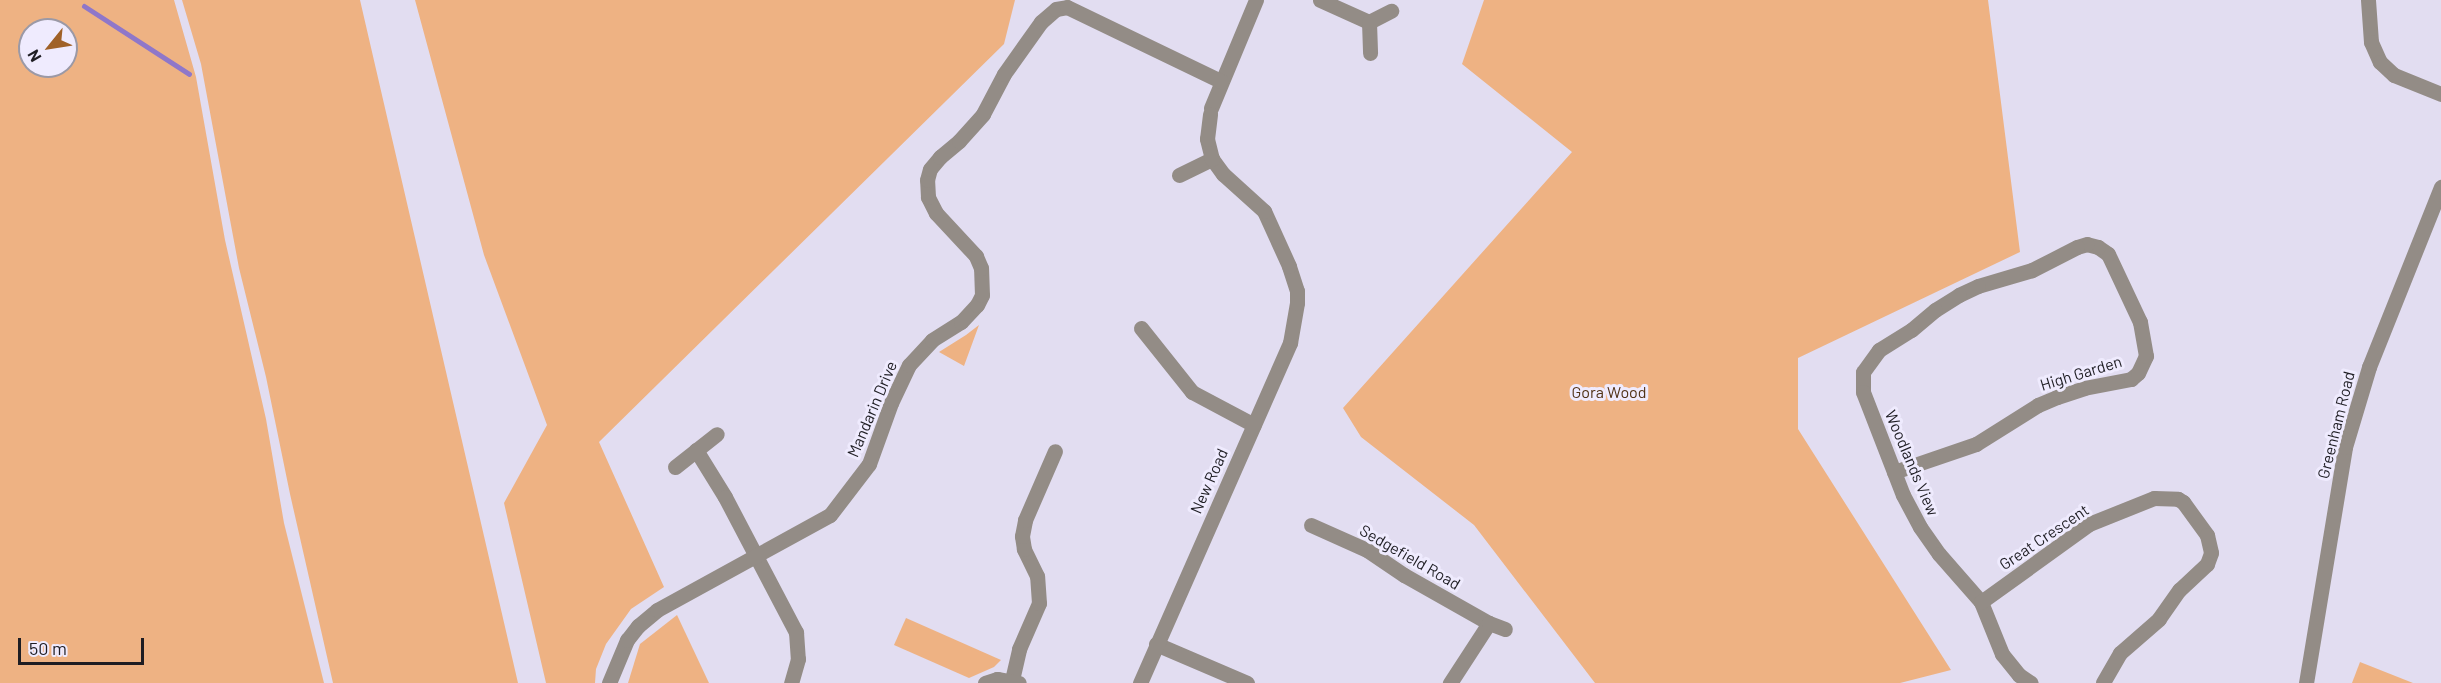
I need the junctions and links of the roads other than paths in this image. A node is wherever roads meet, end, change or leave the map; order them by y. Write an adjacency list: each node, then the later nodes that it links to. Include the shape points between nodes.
1 (1256, 0): 8 (street)
2 (1320, 0): 6 (street)
3 (2368, 0): 9 (street, via 2371,42 2380,62 2394,75)
4 (1055, 4): 8 (street, Mandarin Drive); 22 (street, Mandarin Drive, via 1004,74 983,114 930,170 928,197 936,213 976,256 981,268 982,295 977,305 961,322 932,340 909,365 869,464 830,515)
5 (1391, 11): 6 (street)
6 (1369, 22): 7 (street)
7 (1370, 53)
8 (1221, 81): 10 (street, via 1210,111 1207,139)
9 (2441, 94)
10 (1212, 159): 11 (street); 15 (street, New Road, via 1264,211 1297,291 1290,343)
11 (1179, 175)
12 (2441, 187): 36 (street, Greenham Road, via 2369,367 2345,447)
13 (1142, 328): 15 (street, via 1192,392)
14 (1866, 365): 20 (street, Woodlands View, via 1863,392); 20 (street, High Garden, via 1879,350 1959,295 2032,270 2087,244 2108,254 2140,322 2146,356 2138,373 2130,379 2056,397 1976,444)
15 (1254, 425): 26 (street, New Road)
16 (717, 434): 17 (street)
17 (696, 450): 19 (street); 22 (street)
18 (1055, 451): 27 (street, via 1025,520 1024,549 1037,576 1039,603 1019,649)
19 (675, 467)
20 (1894, 472): 23 (street, Woodlands View, via 1920,527)
21 (1311, 525): 24 (street, Sedgefield Road, via 1367,550)
22 (757, 555): 28 (street, Mandarin Drive, via 657,610 638,626 627,640); 29 (street, via 796,632 798,659)
23 (1981, 602): 34 (street, Woodlands View, via 2002,654); 35 (street, Great Crescent, via 2089,524 2154,498 2183,502 2207,535 2211,553 2207,564 2179,590 2159,619 2120,653)
24 (1489, 623): 25 (street, Sedgefield Road); 33 (street)
25 (1505, 628)
26 (1156, 644): 31 (street, New Road); 32 (street)
27 (1016, 682): 30 (street, via 997,679)
28 (609, 683)
29 (791, 683)
30 (985, 683)
31 (1140, 683)
32 (1246, 683)
33 (1450, 683)
34 (2031, 683)
35 (2103, 683)
36 (2306, 683)

